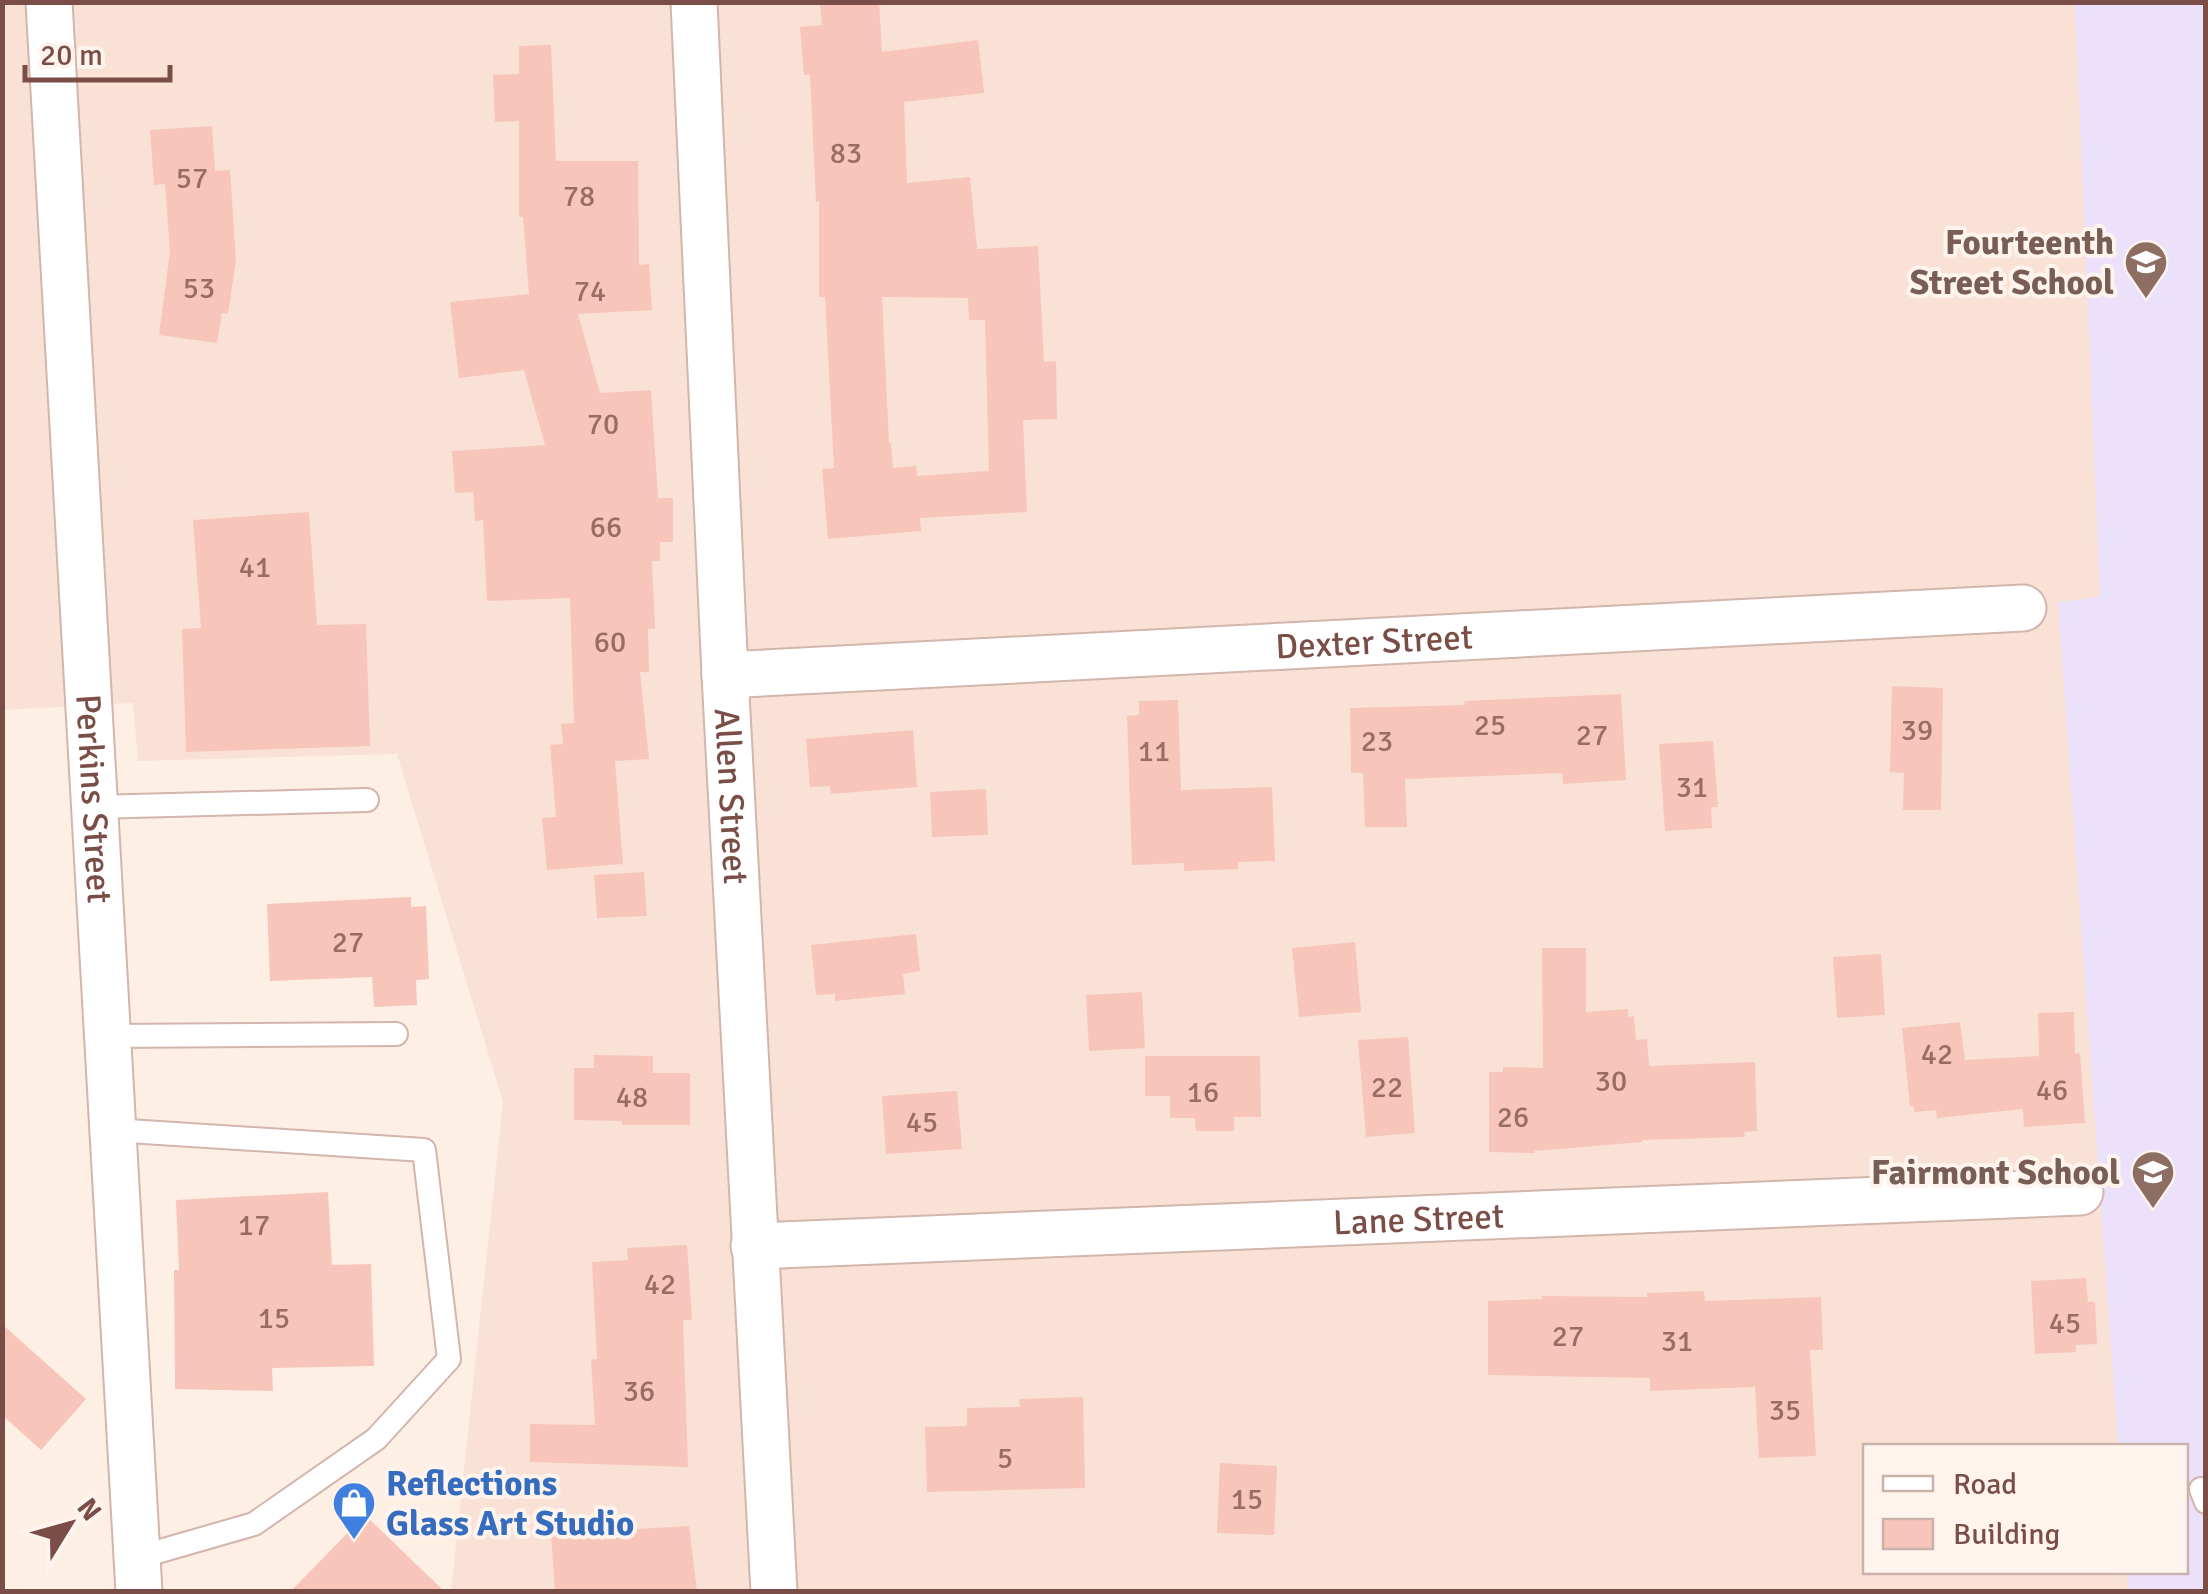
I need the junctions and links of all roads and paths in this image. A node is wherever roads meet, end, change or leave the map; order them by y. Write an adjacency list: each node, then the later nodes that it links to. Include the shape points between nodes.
1 (49, 2): 6 (street, Perkins Street)
2 (694, 2): 4 (street, Allen Street)
3 (2023, 608): 4 (street, Dexter Street)
4 (725, 675): 11 (street, Allen Street)
5 (367, 800): 6 (lane)
6 (94, 806): 8 (street, Perkins Street)
7 (396, 1034): 8 (lane)
8 (107, 1036): 9 (street, Perkins Street)
9 (113, 1130): 12 (street, Perkins Street); 12 (lane, via 424,1150 449,1359 376,1439 254,1524)
10 (2080, 1192): 11 (street, Lane Street)
11 (754, 1246): 13 (street, Allen Street)
12 (138, 1575)
13 (774, 1592)

